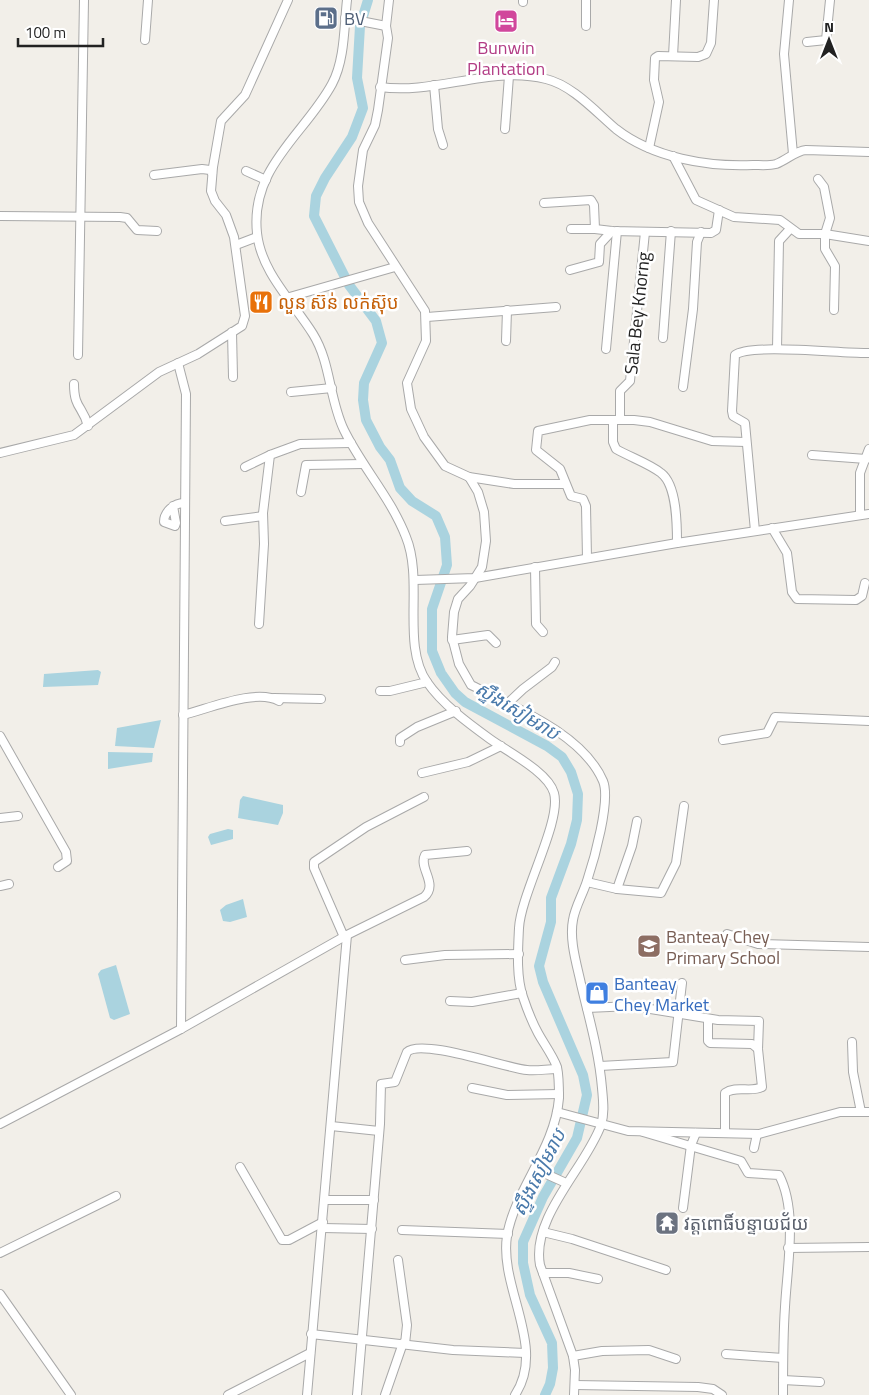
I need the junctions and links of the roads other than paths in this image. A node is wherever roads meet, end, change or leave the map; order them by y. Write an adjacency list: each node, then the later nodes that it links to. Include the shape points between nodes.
1 (84, 0): 34 (street)
2 (148, 0): 14 (street)
3 (288, 0): 27 (street, via 245,95 221,121)
4 (348, 0): 11 (street)
5 (389, 0): 12 (street)
6 (586, 0): 13 (street)
7 (676, 0): 16 (street)
8 (714, 0): 16 (street, via 711,43 706,54 698,57)
9 (788, 0): 24 (street, via 784,54)
10 (830, 0): 15 (street, via 826,40)
11 (349, 19): 12 (street); 30 (street, via 332,85 276,160)
12 (383, 25): 19 (street, via 388,38)
13 (586, 26)
14 (145, 40)
15 (807, 42)
16 (673, 56): 22 (street, via 655,58 654,80 659,102)
17 (509, 76): 18 (street); 20 (street); 22 (street, via 545,78 560,83 621,132)
18 (434, 85): 19 (street, via 398,89); 21 (street, via 438,129)
19 (380, 87): 47 (street, via 375,125 363,150 358,202)
20 (505, 129)
21 (443, 145)
22 (650, 148): 25 (street)
23 (869, 152): 24 (street, via 806,150)
24 (793, 154): 25 (street, via 775,164 732,166)
25 (673, 156): 32 (street, via 696,200)
26 (246, 171): 30 (street)
27 (212, 173): 28 (street, via 202,169); 46 (street, via 211,191 226,215)
28 (154, 175)
29 (818, 178): 43 (street, via 824,187 830,218)
30 (266, 180): 44 (street, via 258,206)
31 (544, 203): 36 (street, via 591,200)
32 (719, 210): 37 (street, via 734,217 780,220); 42 (street, via 716,230)
33 (0, 216): 34 (street)
34 (80, 216): 38 (street, via 127,218 138,230); 60 (street)
35 (571, 229): 36 (street)
36 (595, 229): 39 (street)
37 (790, 229): 43 (street, via 799,234); 58 (street, via 779,241)
38 (157, 231)
39 (614, 231): 41 (street); 48 (street, via 600,244 599,262); 57 (street)
40 (671, 231): 41 (street); 42 (street); 55 (street)
41 (645, 232): 67 (street, Sala Bey Knorng, via 630,381 620,391)
42 (701, 232): 64 (street, via 697,242)
43 (825, 234): 45 (street); 52 (street, via 826,252 835,266)
44 (257, 237): 46 (street); 49 (street)
45 (869, 241)
46 (236, 246): 54 (street, via 245,316 242,326)
47 (395, 266): 49 (street); 53 (street)
48 (570, 270)
49 (286, 298): 65 (street, via 314,335)
50 (556, 307): 51 (street)
51 (507, 310): 53 (street); 56 (street)
52 (834, 310)
53 (427, 317): 78 (street, via 426,340 407,383 411,409 424,436 445,466)
54 (232, 332): 61 (street); 62 (street)
55 (663, 338)
56 (506, 341)
57 (606, 349)
58 (777, 349): 59 (street); 69 (street, via 741,352 734,358 732,411 733,416 745,423)
59 (869, 353)
60 (78, 355)
61 (178, 363): 68 (street, via 136,388); 81 (street, via 186,394)
62 (233, 377)
63 (74, 384): 68 (street, via 75,401)
64 (684, 387)
65 (332, 388): 66 (street); 70 (street, via 341,425)
66 (291, 392)
67 (617, 420): 69 (street, via 650,422 712,441); 79 (street, via 590,420 538,430 536,450 560,469); 89 (street, Sala Bey Knorng, via 613,442 616,449 662,473 677,512)
68 (88, 426): 72 (street, via 67,438)
69 (746, 442): 88 (street)
70 (351, 443): 73 (street, via 300,444); 76 (street)
71 (869, 450): 75 (street)
72 (0, 453)
73 (270, 455): 77 (street); 85 (street)
74 (812, 455): 75 (street)
75 (866, 459): 84 (street, via 860,472)
76 (363, 464): 80 (street, via 306,465); 93 (street, via 390,505 407,539)
77 (245, 467)
78 (469, 477): 79 (street, via 514,484); 92 (street, via 478,492 486,529 482,567)
79 (565, 484): 90 (street, via 572,496 583,499 586,506)
80 (301, 492)
81 (184, 503): 82 (street); 105 (street)
82 (173, 506)
83 (869, 514): 84 (street)
84 (860, 515): 87 (street)
85 (263, 516): 86 (street); 95 (street)
86 (225, 521)
87 (772, 528): 88 (street); 94 (street, via 786,553 792,592 797,599 856,600 862,596)
88 (755, 531): 89 (street)
89 (677, 543): 90 (street)
90 (587, 558): 91 (street)
91 (535, 567): 92 (street); 96 (street, via 536,624)
92 (472, 578): 93 (street); 97 (street, via 456,603)
93 (415, 580): 100 (street, via 415,647)
94 (865, 583)
95 (259, 624)
96 (543, 632)
97 (452, 640): 98 (street, via 488,634); 103 (street, via 461,671 470,686)
98 (496, 642)
99 (555, 662): 103 (street)
100 (426, 682): 101 (street); 104 (street)
101 (380, 691)
102 (320, 699): 105 (street, via 251,697)
103 (508, 704): 119 (street, via 564,736 581,750 603,782 605,808)
104 (456, 711): 109 (street, via 409,731 400,738); 110 (street)
105 (183, 716): 134 (street)
106 (869, 721): 108 (street, via 775,717 767,734)
107 (0, 736): 118 (street, via 66,852 67,860)
108 (723, 740)
109 (400, 742)
110 (501, 746): 111 (street, via 468,762); 126 (street, via 544,777 555,798 555,812 520,922)
111 (422, 773)
112 (424, 797): 124 (street, via 366,828 314,862)
113 (684, 806): 122 (street, via 676,863 664,890 658,894)
114 (18, 816): 115 (street)
115 (0, 818)
116 (637, 821): 122 (street)
117 (467, 851): 124 (street, via 425,855 423,859 430,883 428,894)
118 (58, 867)
119 (587, 882): 122 (street); 131 (street, via 573,920 576,963)
120 (9, 884): 121 (street)
121 (0, 886)
122 (617, 889)
123 (727, 934): 125 (street, via 758,944)
124 (345, 936): 134 (street); 145 (street)
125 (869, 947)
126 (519, 954): 127 (street, via 444,955); 129 (street)
127 (405, 960)
128 (682, 983): 132 (street)
129 (522, 993): 130 (street, via 472,1002); 138 (street)
130 (450, 1001)
131 (587, 1008): 132 (street, via 632,1006); 137 (street)
132 (677, 1014): 133 (street); 137 (street, via 673,1062)
133 (708, 1019): 136 (street, via 710,1044 752,1044); 136 (street, via 759,1021)
134 (181, 1029): 144 (street)
135 (852, 1042): 142 (street, via 852,1072)
136 (758, 1048): 149 (street, via 762,1086 732,1089 725,1093)
137 (600, 1066): 143 (street, via 604,1106)
138 (557, 1069): 140 (street); 146 (street, via 526,1070 467,1054 412,1048 407,1052 396,1081 381,1084)
139 (472, 1088): 140 (street, via 507,1095)
140 (559, 1094): 141 (street)
141 (557, 1112): 143 (street); 154 (street)
142 (865, 1112): 150 (street, via 840,1112)
143 (597, 1122): 147 (street); 155 (street, via 586,1155)
144 (0, 1124)
145 (331, 1126): 146 (street); 157 (street)
146 (380, 1131): 158 (street)
147 (643, 1132): 148 (street); 151 (street)
148 (696, 1133): 149 (street); 151 (street)
149 (725, 1133): 150 (street)
150 (757, 1134): 152 (street)
151 (691, 1145): 159 (street); 166 (street, via 741,1161 748,1172 779,1175 790,1216)
152 (754, 1148)
153 (240, 1167): 160 (street, via 282,1240)
154 (535, 1169): 155 (street); 164 (street)
155 (563, 1182): 163 (street)
156 (116, 1196): 167 (street)
157 (325, 1200): 158 (street); 160 (street)
158 (374, 1200): 161 (street)
159 (683, 1208)
160 (323, 1225): 161 (street); 173 (street)
161 (372, 1230): 174 (street)
162 (402, 1230): 164 (street)
163 (543, 1232): 169 (street); 170 (street, via 539,1260)
164 (508, 1234): 177 (street, via 508,1271 524,1335)
165 (869, 1247): 166 (street)
166 (788, 1248): 180 (street)
167 (0, 1253)
168 (398, 1260): 175 (street, via 407,1325)
169 (666, 1270)
170 (543, 1273): 171 (street); 179 (street)
171 (598, 1278)
172 (0, 1294): 185 (street)
173 (311, 1334): 174 (street); 176 (street)
174 (363, 1338): 175 (street); 188 (street)
175 (404, 1344): 177 (street); 189 (street)
176 (310, 1353): 186 (street); 187 (street)
177 (525, 1353): 190 (street, via 523,1382)
178 (726, 1354): 180 (street)
179 (573, 1356): 181 (street, via 590,1352 649,1350); 184 (street)
180 (783, 1358): 182 (street)
181 (676, 1359)
182 (783, 1380): 183 (street); 193 (street)
183 (820, 1382)
184 (575, 1385): 191 (street); 192 (street, via 698,1387 713,1389)
185 (71, 1395)
186 (228, 1395)
187 (307, 1395)
188 (357, 1395)
189 (385, 1395)
190 (515, 1395)
191 (574, 1395)
192 (722, 1395)
193 (783, 1395)

